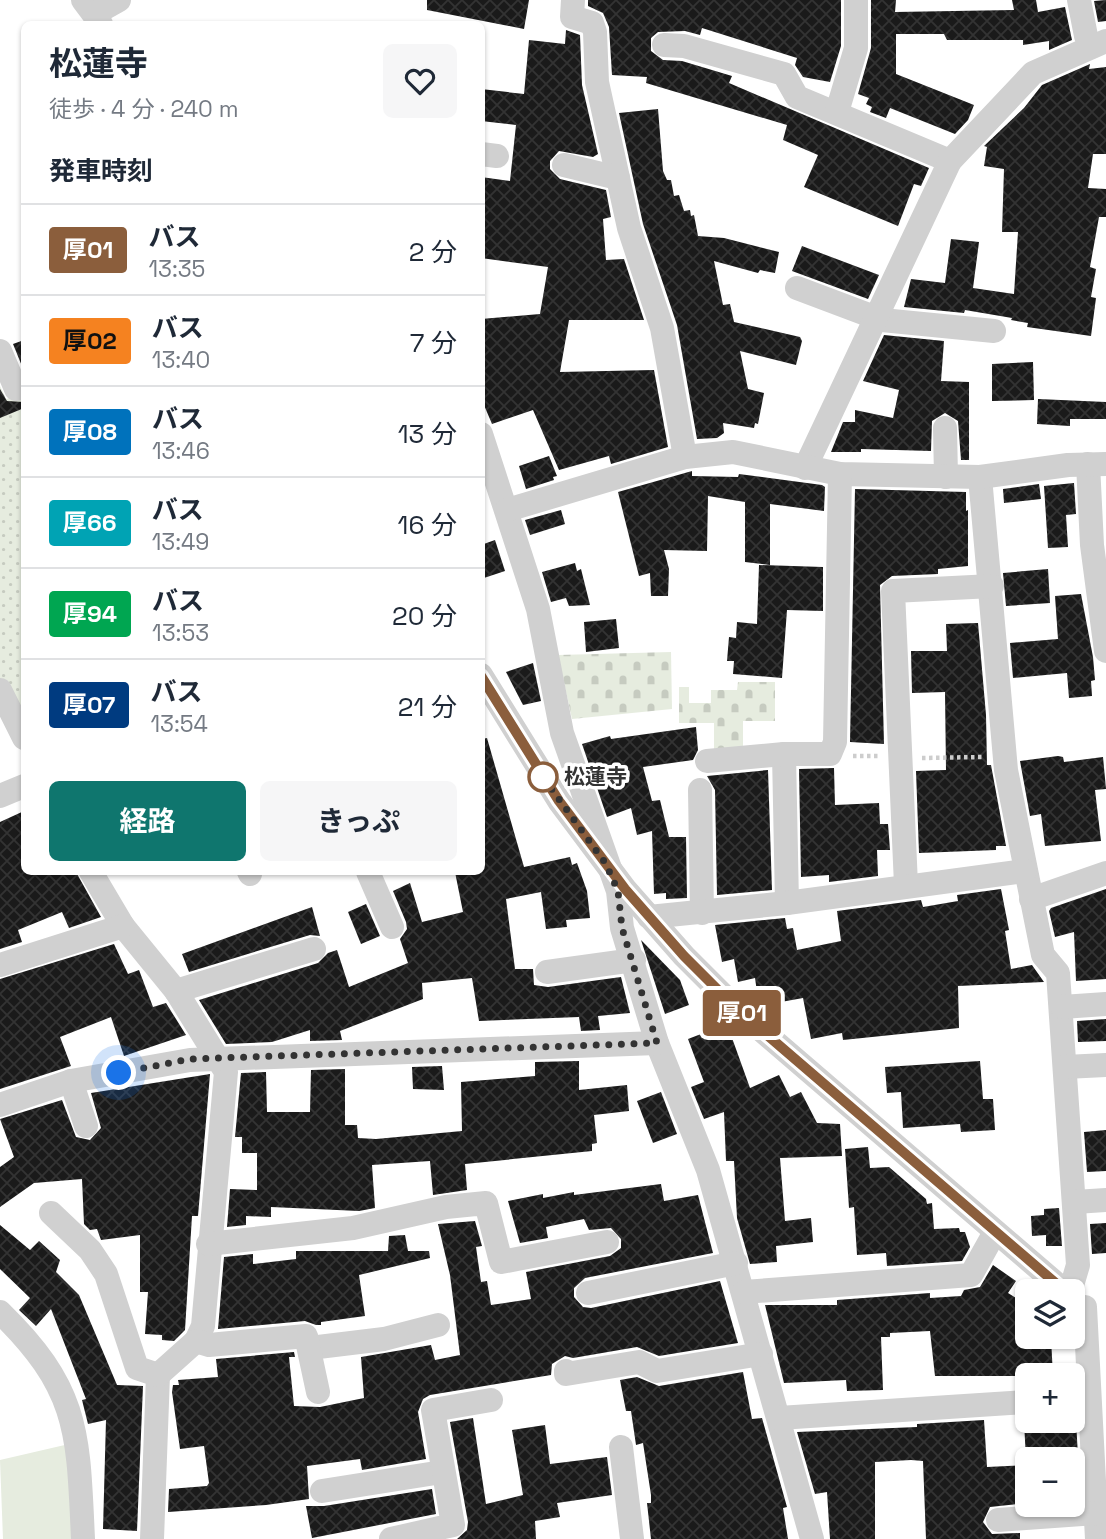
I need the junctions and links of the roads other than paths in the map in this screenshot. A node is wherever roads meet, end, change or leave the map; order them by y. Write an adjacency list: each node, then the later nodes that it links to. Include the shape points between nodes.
1 (119, 0): 5 (street)
2 (573, 0): 11 (street, via 572,17 592,23 595,32 597,82)
3 (856, 0): 8 (street, via 846,34 856,48)
4 (1079, 0): 6 (street, via 1086,36)
5 (93, 13)
6 (1098, 44): 9 (street, via 1033,73)
7 (664, 45): 8 (street, via 783,74 792,98)
8 (837, 111): 9 (street)
9 (950, 161): 13 (street)
10 (564, 165): 11 (street)
11 (618, 178): 19 (street, via 629,228 662,328)
12 (797, 288): 13 (street)
13 (876, 318): 14 (street); 21 (street)
14 (994, 331)
15 (0, 351): 16 (street, via 16,388)
16 (21, 387)
17 (944, 428): 23 (street)
18 (485, 446): 25 (street)
19 (685, 457): 21 (street, via 733,453); 25 (street)
20 (1097, 464): 24 (street); 27 (street, via 1090,584)
21 (806, 468): 22 (street)
22 (840, 474): 23 (street); 32 (street, via 835,742 830,754)
23 (946, 477): 24 (street)
24 (980, 477): 26 (street)
25 (507, 510): 37 (street, via 538,609 562,733)
26 (992, 586): 38 (street, via 1006,770); 42 (street, via 893,591)
27 (1106, 652)
28 (485, 683): 37 (street, via 534,764)
29 (0, 690): 30 (street)
30 (6, 718): 31 (street)
31 (21, 735)
32 (784, 754): 33 (street); 44 (street)
33 (707, 761)
34 (21, 787): 36 (street)
35 (700, 790): 45 (street)
36 (0, 796)
37 (606, 864): 46 (street); 50 (street, via 618,891 622,928)
38 (1025, 871): 42 (street); 43 (street)
39 (1106, 873): 43 (street)
40 (94, 875): 47 (street)
41 (369, 875): 48 (street)
42 (906, 886): 44 (street)
43 (1031, 899): 55 (street, via 1043,955 1058,973)
44 (787, 903): 45 (street)
45 (702, 913): 46 (street)
46 (649, 917): 66 (street, via 738,1010)
47 (123, 926): 51 (street); 53 (street)
48 (391, 927)
49 (314, 949): 53 (street)
50 (634, 960): 52 (street); 56 (street)
51 (0, 965)
52 (547, 972)
53 (176, 991): 57 (street)
54 (1106, 1004): 55 (street)
55 (1062, 1007): 59 (street)
56 (657, 1043): 57 (street); 69 (street, via 708,1170)
57 (218, 1059): 60 (street, via 190,1059); 68 (street, via 226,1072)
58 (1106, 1065): 59 (street)
59 (1065, 1068): 64 (street)
60 (71, 1082): 61 (street); 62 (street)
61 (0, 1105)
62 (86, 1126)
63 (1106, 1200): 64 (street)
64 (1074, 1202): 71 (street)
65 (51, 1213): 82 (street, via 90,1250 106,1275 137,1368)
66 (995, 1232): 70 (street); 72 (street, via 971,1275)
67 (607, 1242): 68 (street, via 572,1256 502,1268 486,1203 446,1207 354,1228)
68 (208, 1244): 78 (street, via 203,1326)
69 (736, 1263): 72 (street); 73 (street)
70 (1051, 1279)
71 (1076, 1279)
72 (744, 1292): 80 (street)
73 (588, 1293)
74 (1085, 1308): 77 (street)
75 (0, 1312): 94 (street, via 23,1334 63,1390 76,1435)
76 (438, 1325): 79 (street, via 384,1339)
77 (1106, 1326)
78 (196, 1342): 79 (street, via 209,1345 306,1336); 82 (street)
79 (310, 1348): 83 (street)
80 (761, 1354): 81 (street, via 657,1371 639,1362); 86 (street)
81 (566, 1371)
82 (158, 1375): 95 (street)
83 (318, 1392)
84 (491, 1400): 89 (street, via 433,1410)
85 (1015, 1403): 86 (street)
86 (779, 1418): 98 (street)
87 (1085, 1423): 91 (street)
88 (621, 1447): 97 (street)
89 (442, 1472): 90 (street); 93 (street, via 453,1525)
90 (322, 1491)
91 (1096, 1513): 92 (street); 99 (street)
92 (998, 1520)
93 (421, 1536): 96 (street)
94 (83, 1539)
95 (152, 1539)
96 (391, 1539)
97 (632, 1539)
98 (812, 1539)
99 (1097, 1539)

